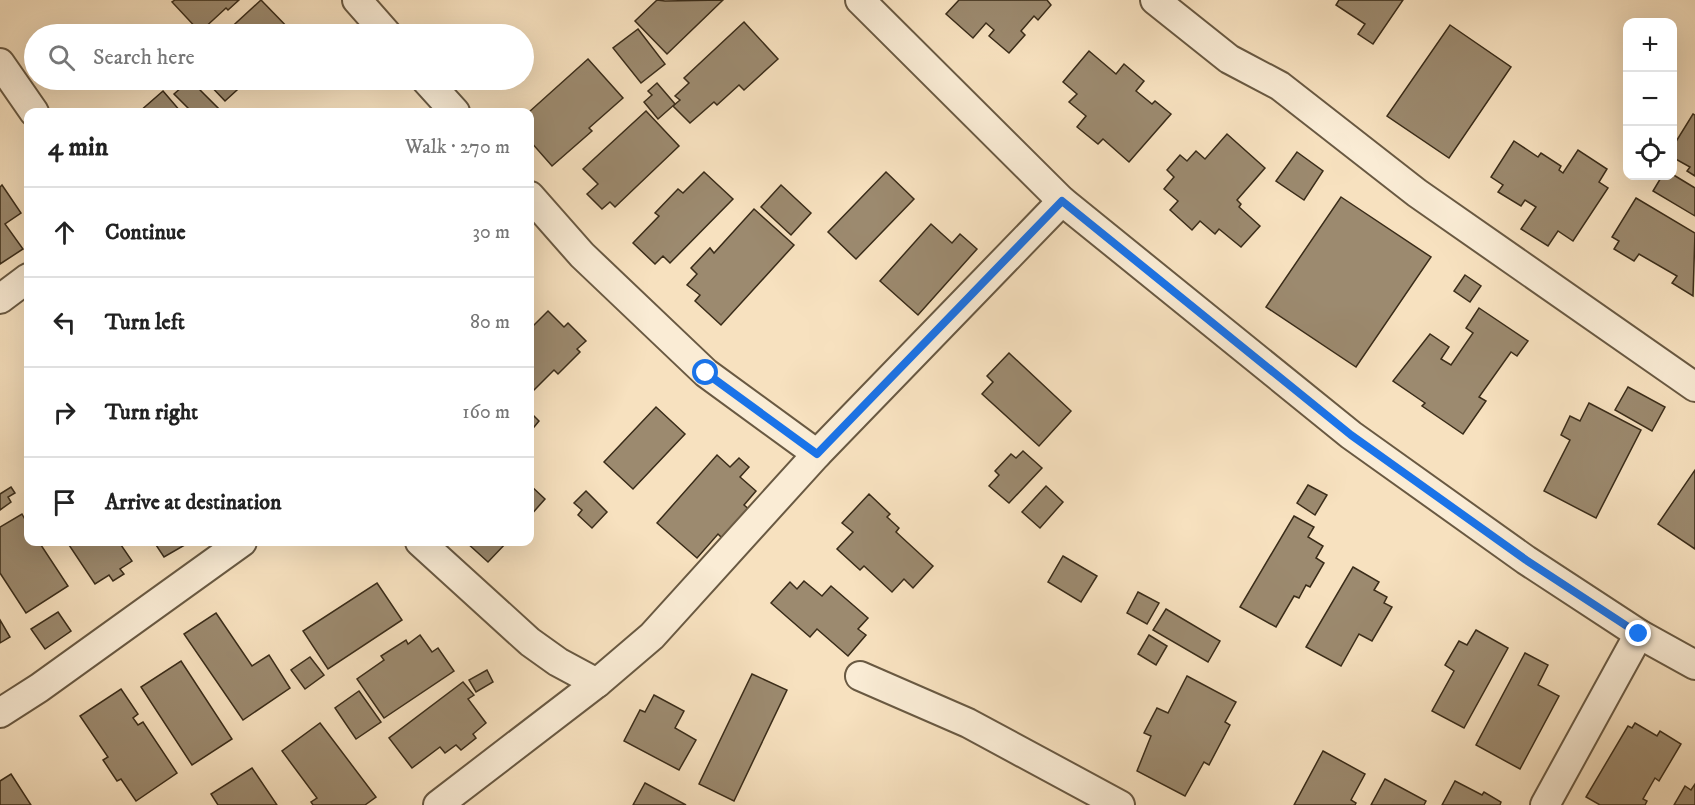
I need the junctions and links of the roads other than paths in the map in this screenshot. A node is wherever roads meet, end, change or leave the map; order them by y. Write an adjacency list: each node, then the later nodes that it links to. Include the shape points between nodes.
1 (357, 0): 4 (street)
2 (860, 0): 10 (street)
3 (1155, 0): 13 (street, via 1229,59 1280,86 1417,193)
4 (378, 24)
5 (0, 63): 7 (street)
6 (435, 90): 8 (street)
7 (31, 108)
8 (451, 108)
9 (534, 201): 14 (street, via 582,255 706,373)
10 (1062, 201): 14 (street); 17 (street, via 1351,435 1526,560)
11 (24, 281): 12 (street)
12 (0, 299)
13 (1695, 387)
14 (817, 454): 20 (street, via 652,636)
15 (236, 546): 21 (street)
16 (424, 546): 20 (street, via 530,642)
17 (1639, 634): 18 (street); 24 (street)
18 (1695, 665)
19 (860, 676): 23 (street, via 968,723)
20 (597, 683): 22 (street)
21 (0, 713)
22 (438, 805)
23 (1120, 805)
24 (1545, 805)

